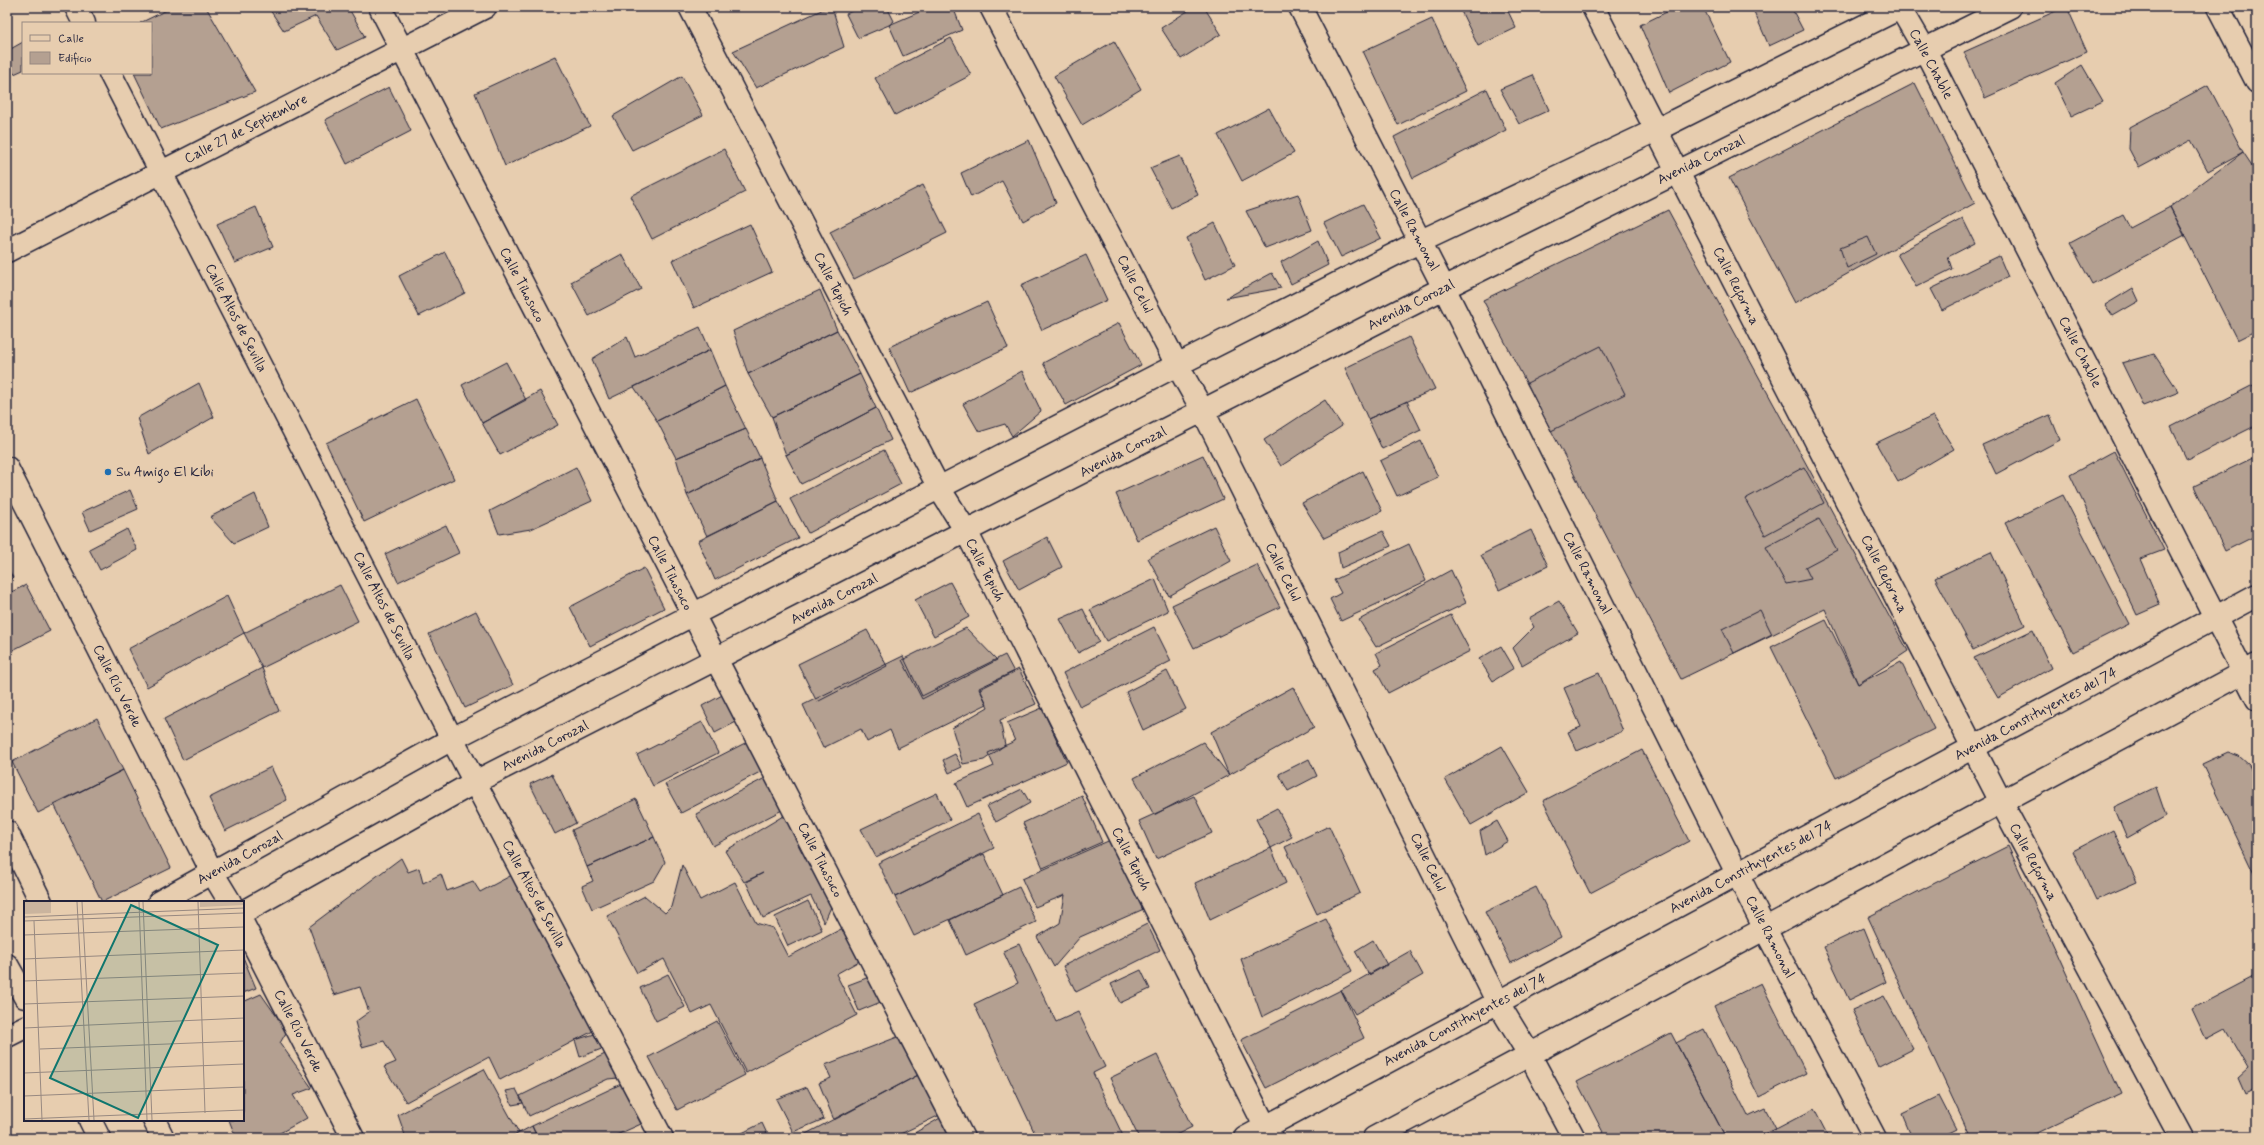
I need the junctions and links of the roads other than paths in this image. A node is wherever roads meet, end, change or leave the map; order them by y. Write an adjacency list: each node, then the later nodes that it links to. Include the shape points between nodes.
1 (76, 7): 11 (street)
2 (380, 7): 12 (street, Calle Tihosuco)
3 (484, 7): 12 (street, Calle 27 de Septiembre)
4 (690, 7): 25 (street, Calle Tepich)
5 (991, 7): 22 (street, Calle Celul)
6 (1300, 7): 19 (street, Calle Ramonal)
7 (1593, 7): 16 (street, Calle Reforma)
8 (1901, 7): 13 (street, Calle Chable); 16 (street, Avenida Corozal)
9 (2010, 7): 13 (street, Avenida Corozal)
10 (2218, 7): 15 (street)
11 (84, 22)
12 (401, 50): 17 (street, Calle 27 de Septiembre); 28 (street, Calle Tihosuco)
13 (1925, 50): 18 (street, Avenida Corozal); 29 (street, Calle Chable)
14 (111, 74): 17 (street, Calle Altos de Sevilla)
15 (2257, 82)
16 (1656, 130): 18 (street, Calle Reforma); 19 (street, Avenida Corozal)
17 (162, 172): 20 (street, Calle 27 de Septiembre); 33 (street, Calle Altos de Sevilla)
18 (1678, 172): 21 (street, Avenida Corozal); 34 (street, Calle Reforma)
19 (1419, 242): 21 (street, Calle Ramonal); 22 (street, Avenida Corozal)
20 (7, 251)
21 (1444, 288): 23 (street, Avenida Corozal); 39 (street, Calle Ramonal)
22 (1176, 365): 23 (street, Calle Celul); 25 (street, Avenida Corozal)
23 (1203, 411): 26 (street, Avenida Corozal); 48 (street, Calle Celul)
24 (7, 468): 38 (street, Calle Río Verde)
25 (939, 488): 26 (street, Calle Tepich); 28 (street, Avenida Corozal)
26 (966, 531): 30 (street, Avenida Corozal); 54 (street, Calle Tepich)
27 (2257, 595): 29 (street, Avenida Constituyentes del 74)
28 (692, 616): 30 (street, Calle Tihosuco); 33 (street, Avenida Corozal)
29 (2216, 618): 31 (street, Calle Chable); 34 (street, Avenida Constituyentes del 74)
30 (717, 659): 35 (street, Avenida Corozal); 59 (street, Calle Tihosuco)
31 (2250, 669): 32 (street, Calle Chable); 36 (street)
32 (2257, 699)
33 (452, 739): 35 (street, Calle Altos de Sevilla); 38 (street, Avenida Corozal)
34 (1973, 748): 36 (street, Calle Reforma); 39 (street, Avenida Constituyentes del 74)
35 (475, 782): 43 (street, Avenida Corozal); 58 (street, Calle Altos de Sevilla)
36 (2001, 802): 45 (street); 64 (street, Calle Reforma)
37 (7, 832): 40 (street)
38 (213, 874): 41 (street, Avenida Corozal); 42 (street, Calle Río Verde)
39 (1738, 874): 45 (street, Calle Ramonal); 48 (street, Avenida Constituyentes del 74)
40 (41, 901)
41 (161, 901)
42 (229, 901)
43 (244, 911)
44 (244, 926): 57 (street, Calle Río Verde)
45 (1765, 929): 51 (street); 63 (street, Calle Ramonal)
46 (13, 974): 47 (street)
47 (24, 996)
48 (1498, 1003): 51 (street, Calle Celul); 54 (street, Avenida Constituyentes del 74)
49 (24, 1028): 50 (street)
50 (7, 1036)
51 (1529, 1054): 61 (street); 62 (street, Calle Celul)
52 (90, 1121): 55 (street)
53 (154, 1121): 56 (street)
54 (1268, 1132): 60 (street, Avenida Constituyentes del 74)
55 (99, 1138)
56 (163, 1138)
57 (353, 1138)
58 (662, 1138)
59 (963, 1138)
60 (1245, 1138)
61 (1374, 1138)
62 (1574, 1138)
63 (1875, 1138)
64 (2181, 1138)

